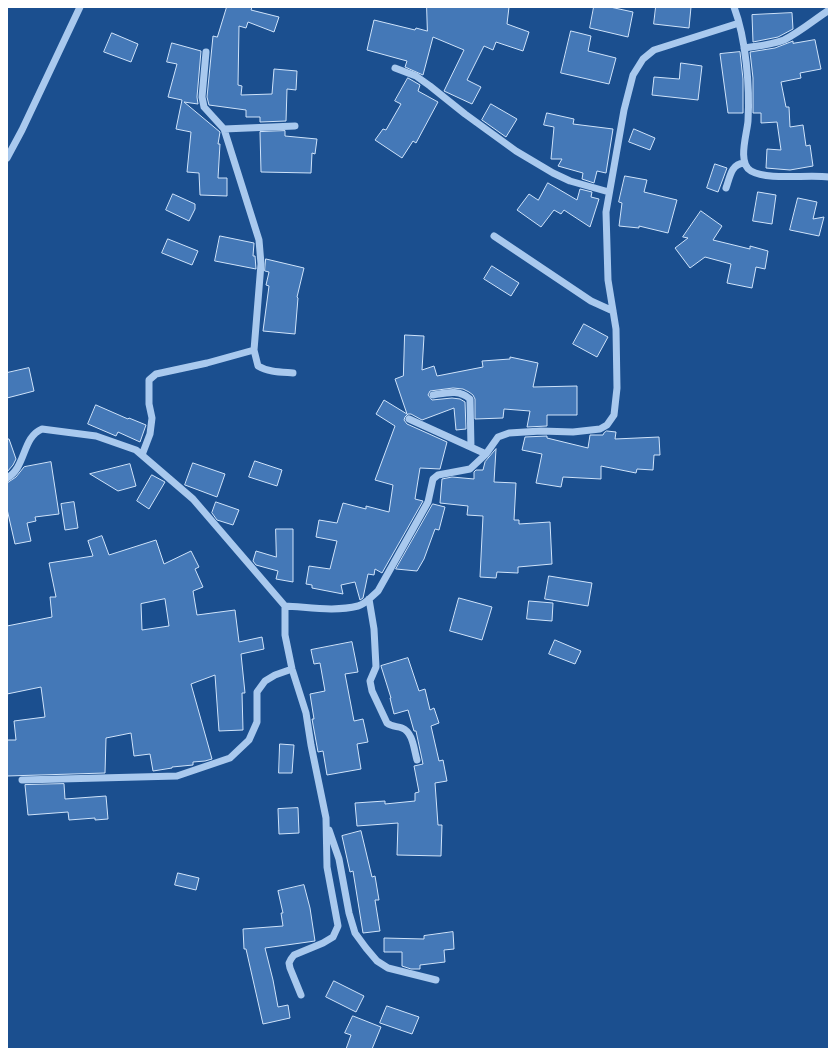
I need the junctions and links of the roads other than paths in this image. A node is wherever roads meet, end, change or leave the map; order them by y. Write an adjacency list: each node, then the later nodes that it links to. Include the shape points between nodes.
1 (80, 7): 10 (street)
2 (734, 7): 4 (street)
3 (829, 10): 5 (street, via 784,40)
4 (740, 23): 5 (street); 14 (street, via 654,50 642,60 633,75 628,92)
5 (744, 48): 11 (street, via 749,94)
6 (206, 52): 9 (street, via 202,97 204,107)
7 (395, 68): 14 (street, via 416,76 516,151 553,173 582,185)
8 (295, 126): 9 (street)
9 (224, 129): 17 (street, via 259,240 261,264)
10 (7, 158)
11 (744, 163): 12 (street, via 749,170 762,175); 13 (street, via 734,166)
12 (829, 177)
13 (726, 188)
14 (609, 192): 16 (street, via 606,212 608,280)
15 (494, 236): 16 (street, via 591,301)
16 (613, 311): 22 (street, via 616,329 617,388 614,415 607,425 600,429 573,432 509,433 498,437)
17 (254, 350): 18 (street, via 258,366 263,369); 23 (street, via 156,374 149,380 152,418 150,434)
18 (293, 373)
19 (433, 395): 21 (street, via 456,392 465,394 470,399)
20 (409, 419): 21 (street)
21 (471, 447): 22 (street)
22 (486, 454): 25 (street, via 470,469 438,475 433,479 428,502 378,591)
23 (142, 455): 24 (street, via 136,450 96,436 42,429 32,437 19,466 13,475); 26 (street, via 193,498)
24 (7, 478)
25 (369, 599): 26 (street, via 359,606); 28 (street, via 376,667 370,681 372,691 387,723 406,730)
26 (285, 606): 27 (street, via 285,635)
27 (292, 669): 29 (street, via 265,681 257,692 257,722 249,740 230,758 177,776); 30 (street, via 306,713)
28 (417, 760)
29 (22, 780)
30 (326, 818): 31 (street, via 339,859 349,913 356,933 376,961 388,968); 32 (street, via 327,867 338,926 334,937 294,955 291,959 290,968)
31 (436, 980)
32 (301, 995)

